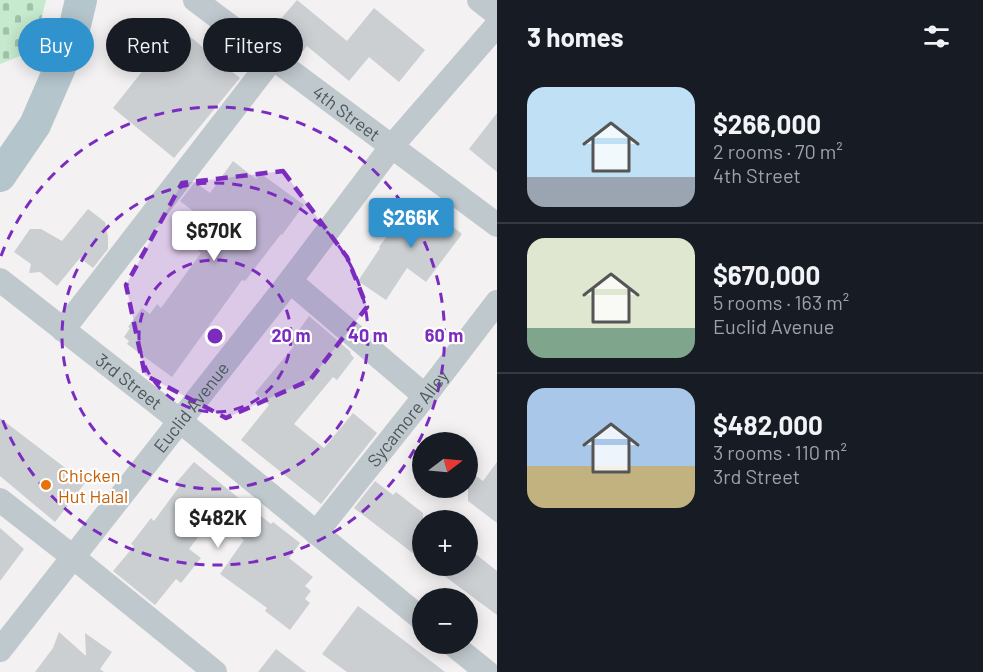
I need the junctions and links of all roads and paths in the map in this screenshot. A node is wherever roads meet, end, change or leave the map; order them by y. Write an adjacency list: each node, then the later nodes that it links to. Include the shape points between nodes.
1 (81, 0): 10 (main road, via 71,42 35,125)
2 (195, 0): 5 (street, 4th Street)
3 (479, 0): 4 (street)
4 (497, 14)
5 (219, 18)
6 (497, 25): 9 (street, Euclid Avenue)
7 (262, 72): 15 (street)
8 (292, 72): 9 (street, 4th Street)
9 (392, 146): 11 (street, 4th Street); 13 (street, Euclid Avenue)
10 (0, 176)
11 (497, 225)
12 (0, 280): 15 (street, 3rd Street)
13 (290, 281): 16 (street); 17 (street, Euclid Avenue)
14 (497, 302): 16 (street, Sycamore Alley)
15 (63, 330): 17 (street, 3rd Street)
16 (425, 396): 19 (street, Sycamore Alley)
17 (180, 421): 19 (street, 3rd Street); 20 (street, Euclid Avenue)
18 (0, 500): 20 (street)
19 (316, 533): 21 (street, 3rd Street)
20 (73, 557): 22 (street, Euclid Avenue); 24 (street)
21 (412, 611)
22 (0, 650)
23 (464, 654): 25 (street)
24 (215, 672)
25 (487, 672)

